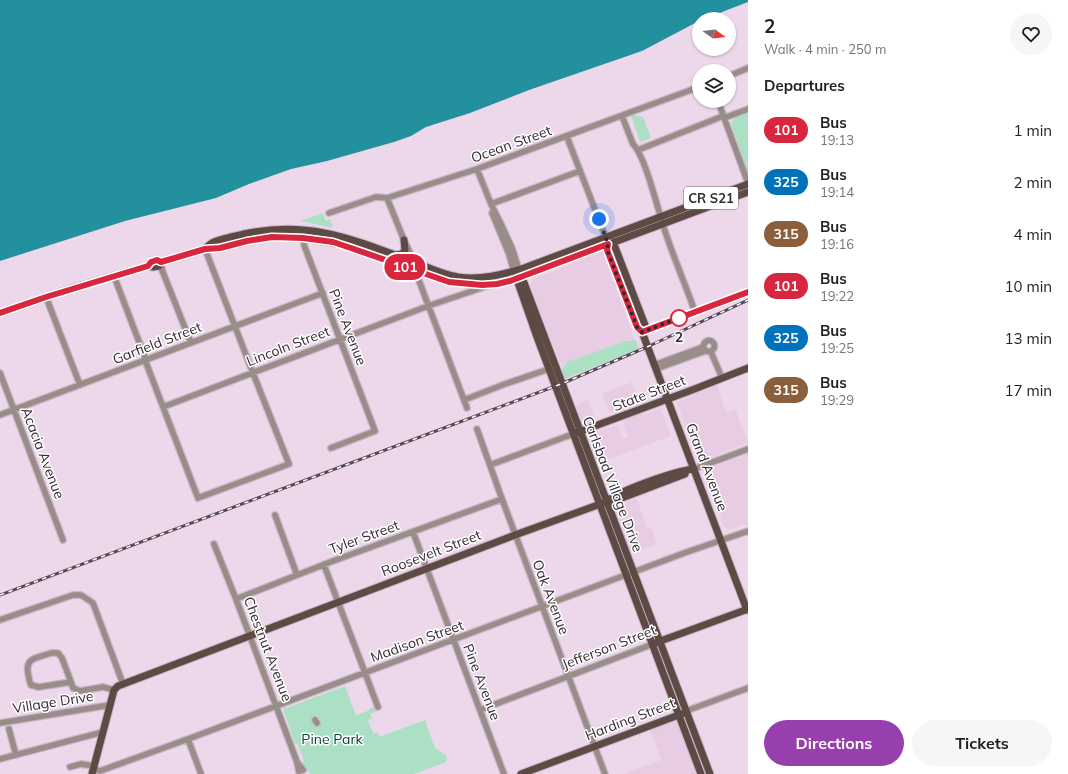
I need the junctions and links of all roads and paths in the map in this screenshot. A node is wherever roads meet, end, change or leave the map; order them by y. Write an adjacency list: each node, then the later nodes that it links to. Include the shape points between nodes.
1 (748, 68): 2 (street)
2 (736, 73)
3 (692, 90): 6 (street, Ocean Street)
4 (721, 108): 7 (street)
5 (748, 109): 7 (street)
6 (622, 116): 8 (street, Ocean Street); 9 (street)
7 (724, 117): 9 (street); 12 (street)
8 (567, 137): 10 (street, Ocean Street); 11 (street, Grand Avenue)
9 (638, 150): 17 (street)
10 (477, 169): 14 (street, Ocean Street); 15 (street, Carlsbad Village Drive)
11 (580, 171): 15 (street); 20 (street, Grand Avenue)
12 (748, 184): 17 (main road, CR S21)
13 (748, 192): 17 (main road, CR S21)
14 (387, 198): 16 (street, Ocean Street, via 376,197); 19 (street)
15 (491, 204): 28 (street, Carlsbad Village Drive, via 501,224)
16 (329, 213)
17 (662, 221): 20 (main road, CR S21); 35 (street)
18 (304, 234): 21 (main road, CR S21, via 279,229 252,232 212,243); 22 (main road, CR S21, via 342,236); 23 (main road, CR S21); 32 (street, Pine Avenue, via 304,245)
19 (404, 240): 22 (main road, via 405,250); 24 (street)
20 (607, 241): 28 (main road, CR S21); 38 (main road, Grand Avenue, via 607,250 622,290 637,327)
21 (205, 249): 25 (main road, CR S21); 37 (street)
22 (396, 256): 24 (main road, CR S21)
23 (389, 261): 24 (main road, via 406,264); 26 (main road, CR S21)
24 (411, 261): 27 (main road, CR S21)
25 (161, 262): 29 (main road, CR S21, via 159,266 148,266); 40 (street)
26 (415, 270): 27 (main road); 30 (main road, CR S21, via 454,283); 34 (street)
27 (438, 272): 28 (main road, CR S21, via 459,277 481,278)
28 (518, 274): 30 (main road, CR S21); 43 (main road, Carlsbad Village Drive)
29 (114, 276): 33 (main road, CR S21); 41 (street)
30 (490, 285): 34 (street, Lincoln Street)
31 (748, 292): 35 (street)
32 (323, 293): 37 (street, Garfield Street); 39 (street, Pine Avenue)
33 (46, 297): 36 (main road, CR S21); 48 (street)
34 (428, 306): 39 (street, Lincoln Street); 50 (street)
35 (695, 312): 38 (street)
36 (0, 313)
37 (235, 326): 40 (street, Garfield Street); 46 (street)
38 (642, 332): 42 (main road, Grand Avenue)
39 (340, 340): 46 (street, Lincoln Street); 57 (street, Pine Avenue, via 375,431)
40 (191, 343): 41 (street, Garfield Street)
41 (146, 360): 48 (street, Garfield Street); 51 (street)
42 (655, 367): 47 (street, via 706,350); 49 (main road, Grand Avenue)
43 (552, 368): 50 (street); 56 (main road, Carlsbad Village Drive)
44 (748, 368): 47 (main road, State Street)
45 (0, 373): 53 (street, Acacia Avenue)
46 (253, 373): 51 (street, Lincoln Street); 51 (street, via 289,464 198,498)
47 (722, 378): 49 (main road, State Street)
48 (80, 385): 53 (street, Garfield Street)
49 (667, 399): 56 (main road, State Street); 60 (main road, Grand Avenue)
50 (464, 400): 52 (street)
51 (163, 407)
52 (467, 408)
53 (14, 410): 54 (street, Garfield Street); 67 (street, Acacia Avenue)
54 (0, 415)
55 (477, 429): 59 (street, Oak Avenue)
56 (576, 433): 59 (street, State Street); 62 (main road, Carlsbad Village Drive)
57 (330, 448)
58 (748, 449): 60 (street, Roosevelt Street)
59 (490, 465): 61 (street, Oak Avenue)
60 (694, 469): 62 (main road, Roosevelt Street, via 683,470 621,493); 68 (main road, Grand Avenue)
61 (502, 499): 65 (street, Tyler Street); 66 (street, Oak Avenue)
62 (603, 503): 66 (main road, Roosevelt Street); 72 (main road, Carlsbad Village Drive)
63 (275, 516): 73 (street)
64 (748, 531): 68 (street, Madison Street)
65 (413, 532): 70 (street, Tyler Street); 71 (street, Pine Avenue)
66 (516, 535): 71 (main road, Roosevelt Street); 76 (street, Oak Avenue)
67 (63, 540)
68 (721, 540): 72 (street, Madison Street); 77 (main road, Grand Avenue)
69 (214, 544): 74 (street, Chestnut Avenue)
70 (324, 565): 73 (street, Tyler Street); 75 (street)
71 (427, 568): 75 (main road, Roosevelt Street); 80 (street, Pine Avenue)
72 (630, 574): 76 (street, Madison Street); 81 (main road, Carlsbad Village Drive)
73 (297, 575): 74 (street, Tyler Street)
74 (236, 599): 79 (street, Chestnut Avenue)
75 (339, 603): 79 (main road, Roosevelt Street); 82 (street)
76 (542, 606): 80 (street, Madison Street); 83 (street, Oak Avenue)
77 (748, 611): 81 (main road, Jefferson Street)
78 (0, 620): 85 (street, via 69,596 81,595 93,604)
79 (250, 636): 85 (main road, Roosevelt Street); 89 (street, Chestnut Avenue)
80 (453, 640): 82 (street, Madison Street); 91 (street, Pine Avenue)
81 (656, 643): 83 (street, Jefferson Street); 92 (main road, Carlsbad Village Drive)
82 (365, 673): 89 (street, Madison Street); 90 (street)
83 (568, 677): 91 (street, Jefferson Street); 97 (street, Oak Avenue)
84 (71, 682): 84 (street, via 58,653 31,660 27,665 29,682 34,686); 87 (street, via 74,688 80,691 103,687)
85 (123, 684): 87 (main road, Roosevelt Street)
86 (748, 688): 92 (street, Harding Street)
87 (114, 690): 88 (main road)
88 (110, 705): 93 (street, Village Drive); 95 (main road)
89 (276, 706): 96 (street, Madison Street); 102 (street, Chestnut Avenue)
90 (378, 707)
91 (480, 710): 104 (street, Pine Avenue)
92 (683, 713): 97 (main road, Harding Street); 107 (main road, Carlsbad Village Drive); 108 (main road, Carlsbad Village Drive)
93 (0, 723)
94 (9, 729): 98 (street)
95 (103, 732): 98 (street); 101 (main road)
96 (188, 739): 101 (street, Madison Street, via 100,771); 103 (street)
97 (594, 746): 105 (main road, Harding Street); 106 (street, Oak Avenue)
98 (16, 755): 99 (street)
99 (0, 759)
100 (70, 767): 101 (street, Madison Street, via 81,764)
101 (93, 770)
102 (300, 773)
103 (201, 774)
104 (504, 774)
105 (521, 774)
106 (605, 774)
107 (701, 774)
108 (710, 774)

